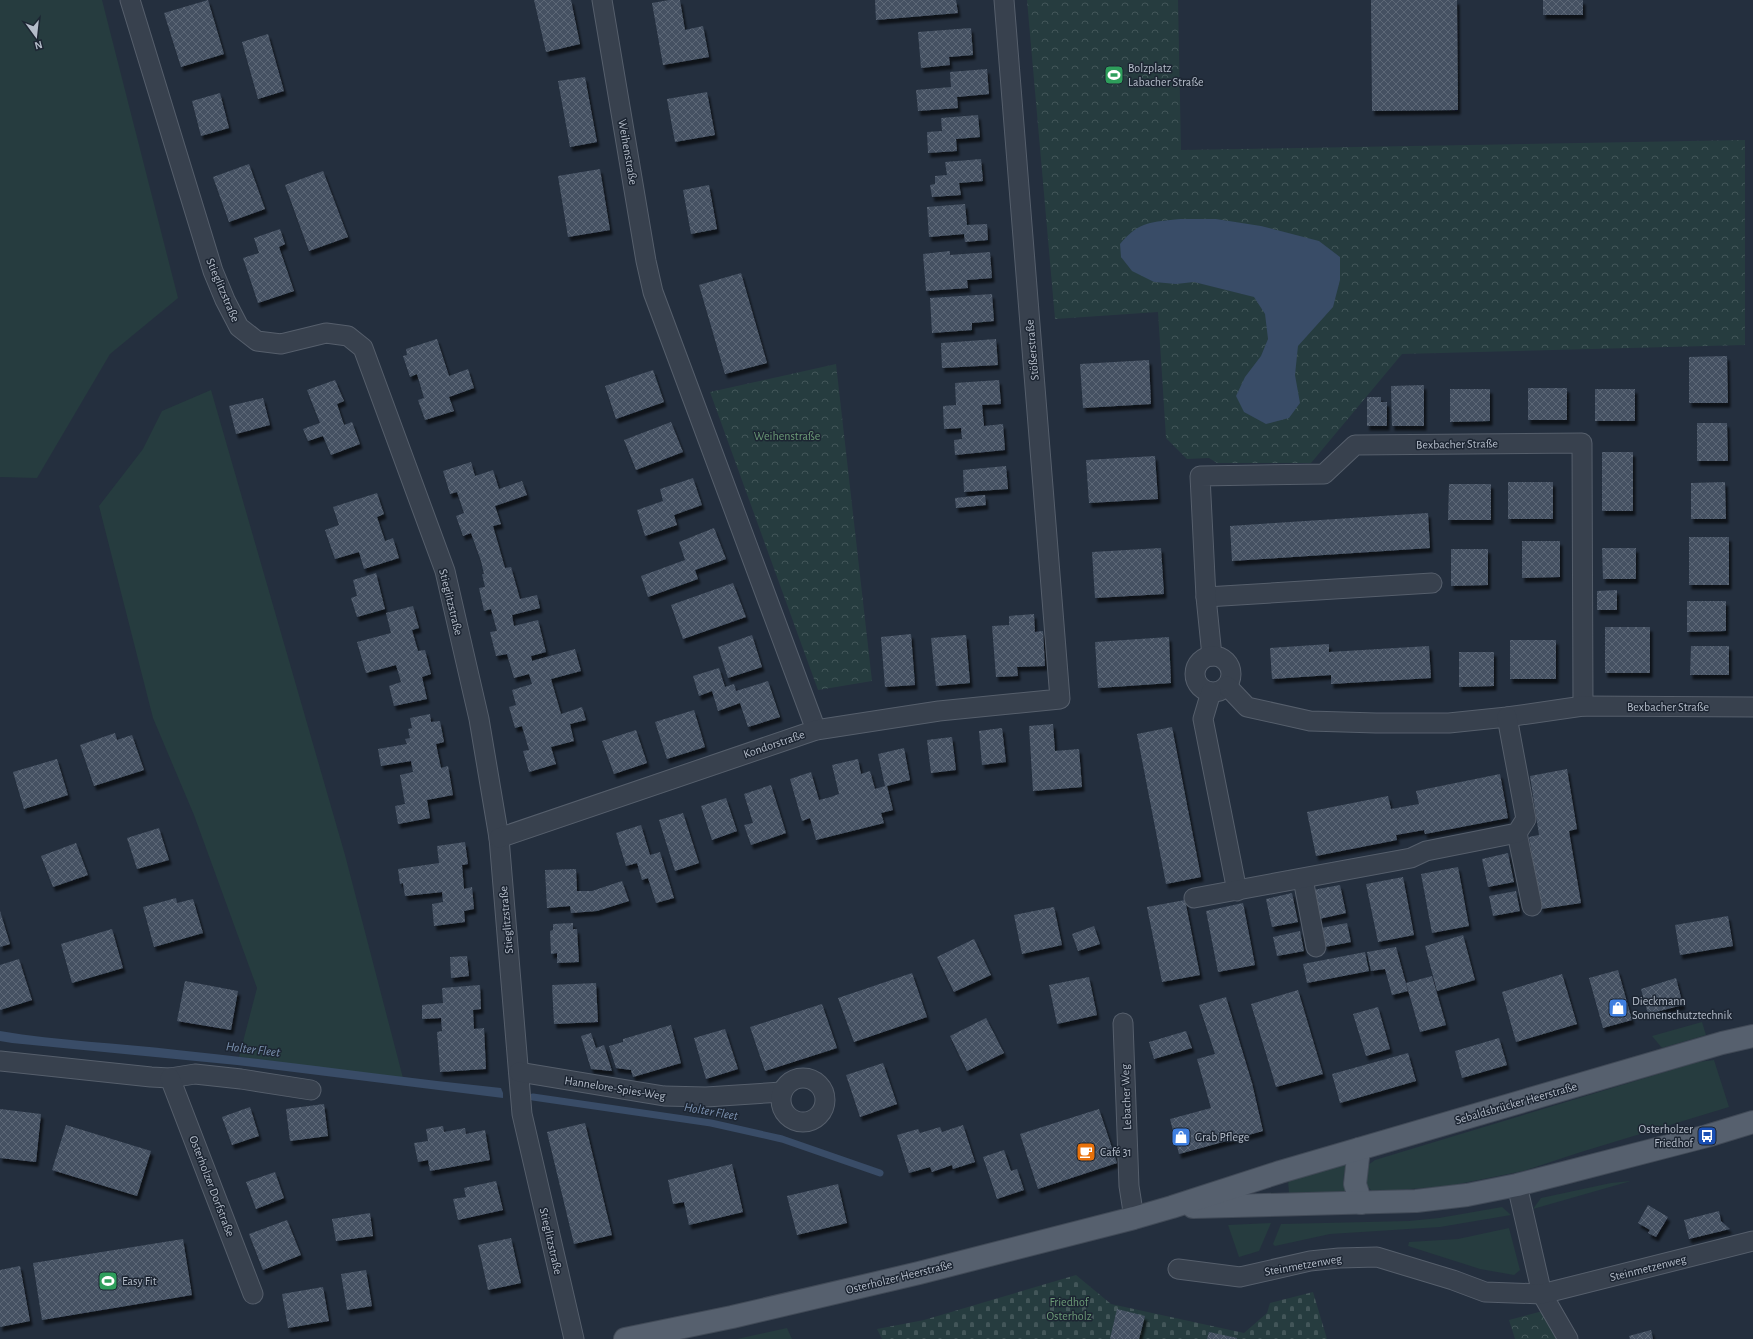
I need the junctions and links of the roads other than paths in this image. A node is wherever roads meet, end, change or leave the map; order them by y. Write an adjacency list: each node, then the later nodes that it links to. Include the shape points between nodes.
1 (130, 0): 14 (street, Stieglitzstraße, via 213,271 239,327 257,341 281,344 326,333 348,336 363,348 445,571 479,719)
2 (602, 0): 12 (street, Weihenstraße, via 653,292)
3 (1004, 0): 8 (street, Stößerstraße)
4 (1432, 583): 5 (street)
5 (1206, 597): 6 (street, Bexbacher Straße); 9 (street, Bexbacher Straße, via 1200,476 1324,474 1355,445 1582,443)
6 (1212, 656): 7 (street, via 1222,658 1230,666 1231,676); 7 (street, Bexbacher Straße, via 1200,661 1195,673 1196,680 1199,686)
7 (1219, 689): 11 (street, Bexbacher Straße, via 1247,707 1310,721 1449,723); 16 (street, via 1204,719)
8 (1060, 699): 12 (street, Kondorstraße, via 939,711)
9 (1582, 706): 10 (street, Bexbacher Straße); 11 (street, Bexbacher Straße)
10 (1753, 707)
11 (1507, 717): 13 (street, via 1526,819)
12 (816, 730): 14 (street, Kondorstraße)
13 (1517, 834): 15 (street, via 1426,851 1411,858); 18 (street)
14 (499, 838): 23 (street, Stieglitzstraße)
15 (1303, 879): 16 (street); 19 (street)
16 (1238, 891): 17 (street)
17 (1194, 898)
18 (1532, 906)
19 (1316, 947)
20 (1123, 1023): 33 (street, Lebacher Weg, via 1129,1186)
21 (1753, 1036): 28 (main road, Sebaldsbrücker Heerstraße)
22 (0, 1061): 24 (street)
23 (519, 1072): 26 (street, Hannelore-Spies-Weg, via 664,1096 706,1097); 38 (street, Stieglitzstraße, via 522,1114)
24 (170, 1078): 25 (street, via 195,1074); 36 (street, Osterholzer Dorfstraße)
25 (311, 1090)
26 (782, 1092)
27 (1753, 1122): 30 (main road)
28 (1360, 1149): 29 (main road, Sebaldsbrücker Heerstraße); 31 (main road, via 1355,1184)
29 (1280, 1172): 32 (main road, Osterholzer Heerstraße)
30 (1517, 1185): 31 (main road, via 1467,1195 1416,1201); 37 (street)
31 (1361, 1203): 32 (main road, Osterholzer Heerstraße)
32 (1172, 1207): 33 (main road, Osterholzer Heerstraße)
33 (1134, 1218): 39 (main road, Osterholzer Heerstraße, via 897,1278)
34 (1753, 1241): 37 (street, Steinmetzenweg)
35 (1178, 1269): 37 (street, Steinmetzenweg, via 1240,1277 1310,1261 1377,1257 1485,1292)
36 (253, 1294)
37 (1542, 1294): 40 (street)
38 (574, 1339)
39 (625, 1339)
40 (1568, 1339)

